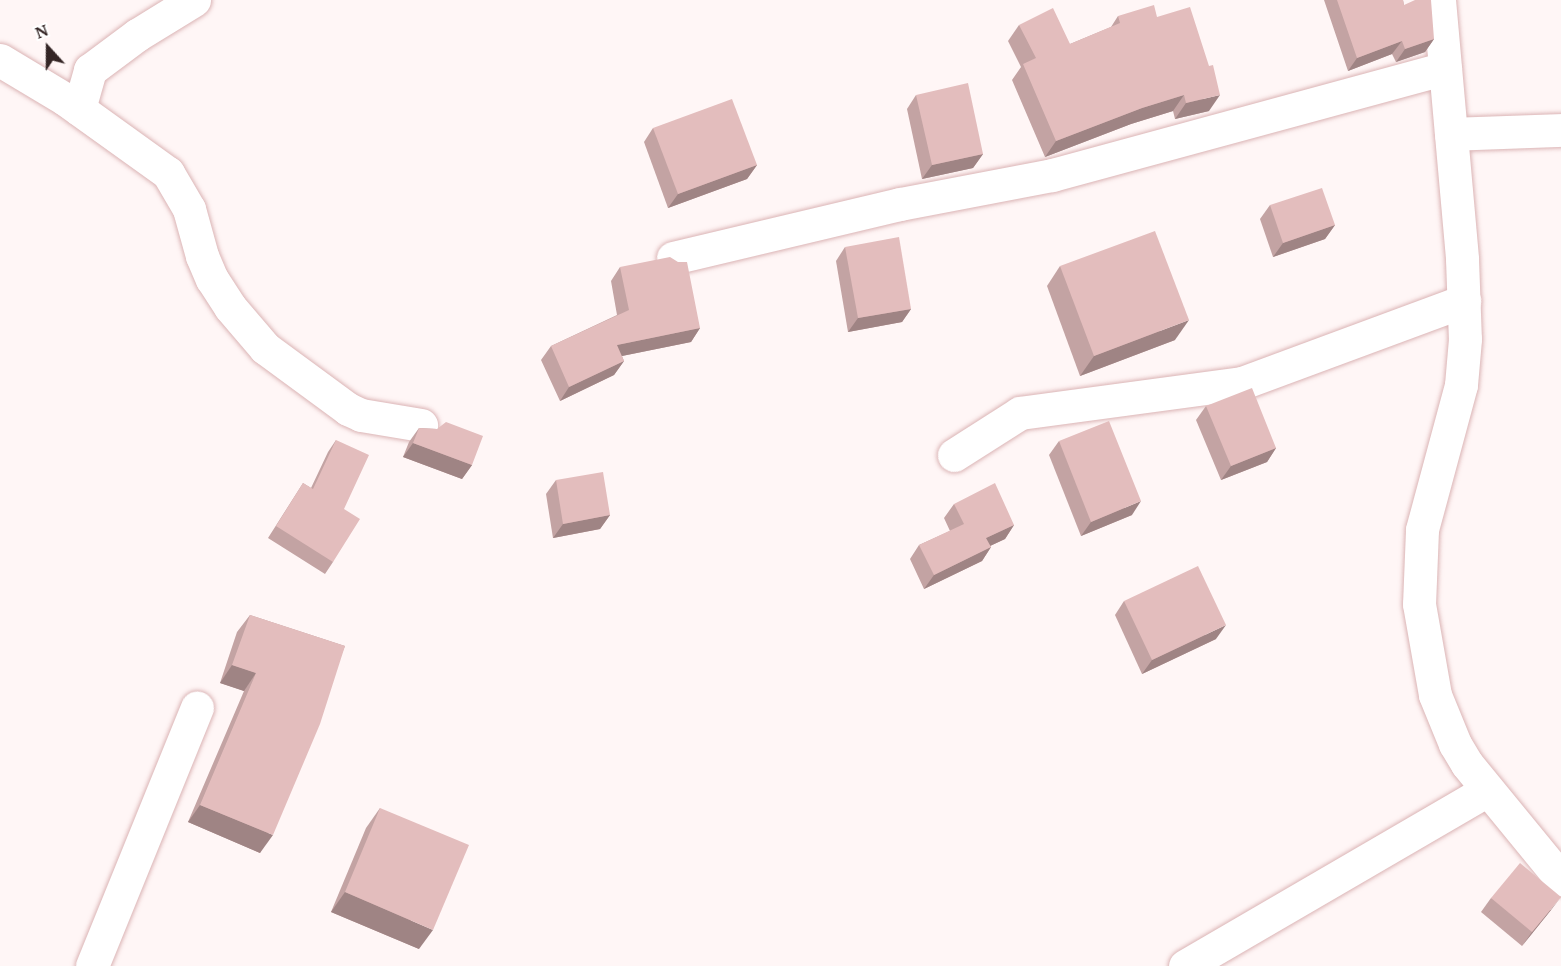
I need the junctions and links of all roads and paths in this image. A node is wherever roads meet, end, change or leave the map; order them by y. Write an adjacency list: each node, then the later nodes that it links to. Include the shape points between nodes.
1 (194, 0): 5 (street, via 90,70)
2 (1439, 0): 4 (street)
3 (0, 60): 5 (street)
4 (1445, 68): 7 (street); 8 (street, via 1052,175 900,204)
5 (79, 109): 10 (street, via 173,179 189,209 212,279 265,348 348,409 361,415)
6 (1561, 130): 7 (street)
7 (1451, 134): 9 (street)
8 (673, 258)
9 (1464, 302): 11 (street, via 1242,383 1020,413); 13 (street, via 1461,385 1422,530 1419,604 1435,695 1455,744)
10 (421, 425)
11 (954, 455)
12 (197, 708): 15 (street)
13 (1488, 789): 14 (street); 16 (street)
14 (1561, 879)
15 (92, 966)
16 (1185, 966)

